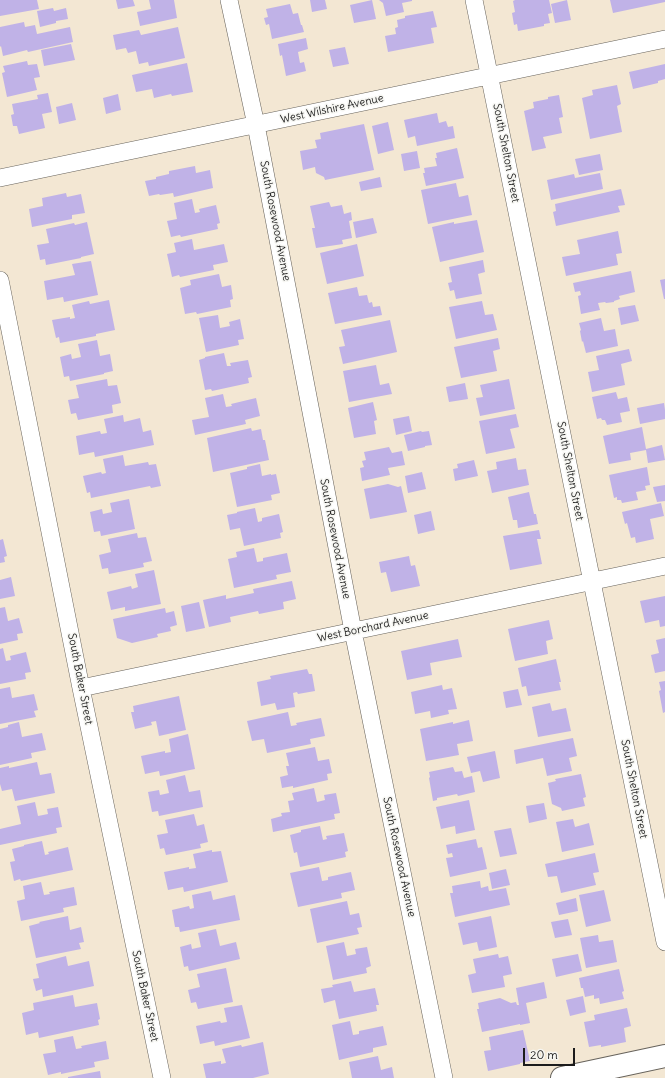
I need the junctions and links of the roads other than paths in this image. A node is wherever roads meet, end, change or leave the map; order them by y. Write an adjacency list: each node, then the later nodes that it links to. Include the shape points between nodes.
1 (229, 0): 5 (street, South Rosewood Avenue)
2 (474, 0): 4 (street, South Shelton Street)
3 (665, 39): 4 (street, West Wilshire Avenue)
4 (490, 76): 5 (street, West Wilshire Avenue); 9 (street, South Shelton Street)
5 (256, 125): 6 (street, West Wilshire Avenue); 10 (street, South Rosewood Avenue)
6 (0, 178)
7 (0, 280): 11 (street, South Baker Street)
8 (665, 566): 9 (street, West Borchard Avenue)
9 (592, 581): 10 (street, West Borchard Avenue); 12 (street, South Shelton Street)
10 (353, 631): 11 (street, West Borchard Avenue); 15 (street, South Rosewood Avenue)
11 (81, 688): 14 (street, South Baker Street)
12 (665, 942)
13 (665, 1056): 16 (main road)
14 (162, 1078)
15 (444, 1078)
16 (562, 1078)

